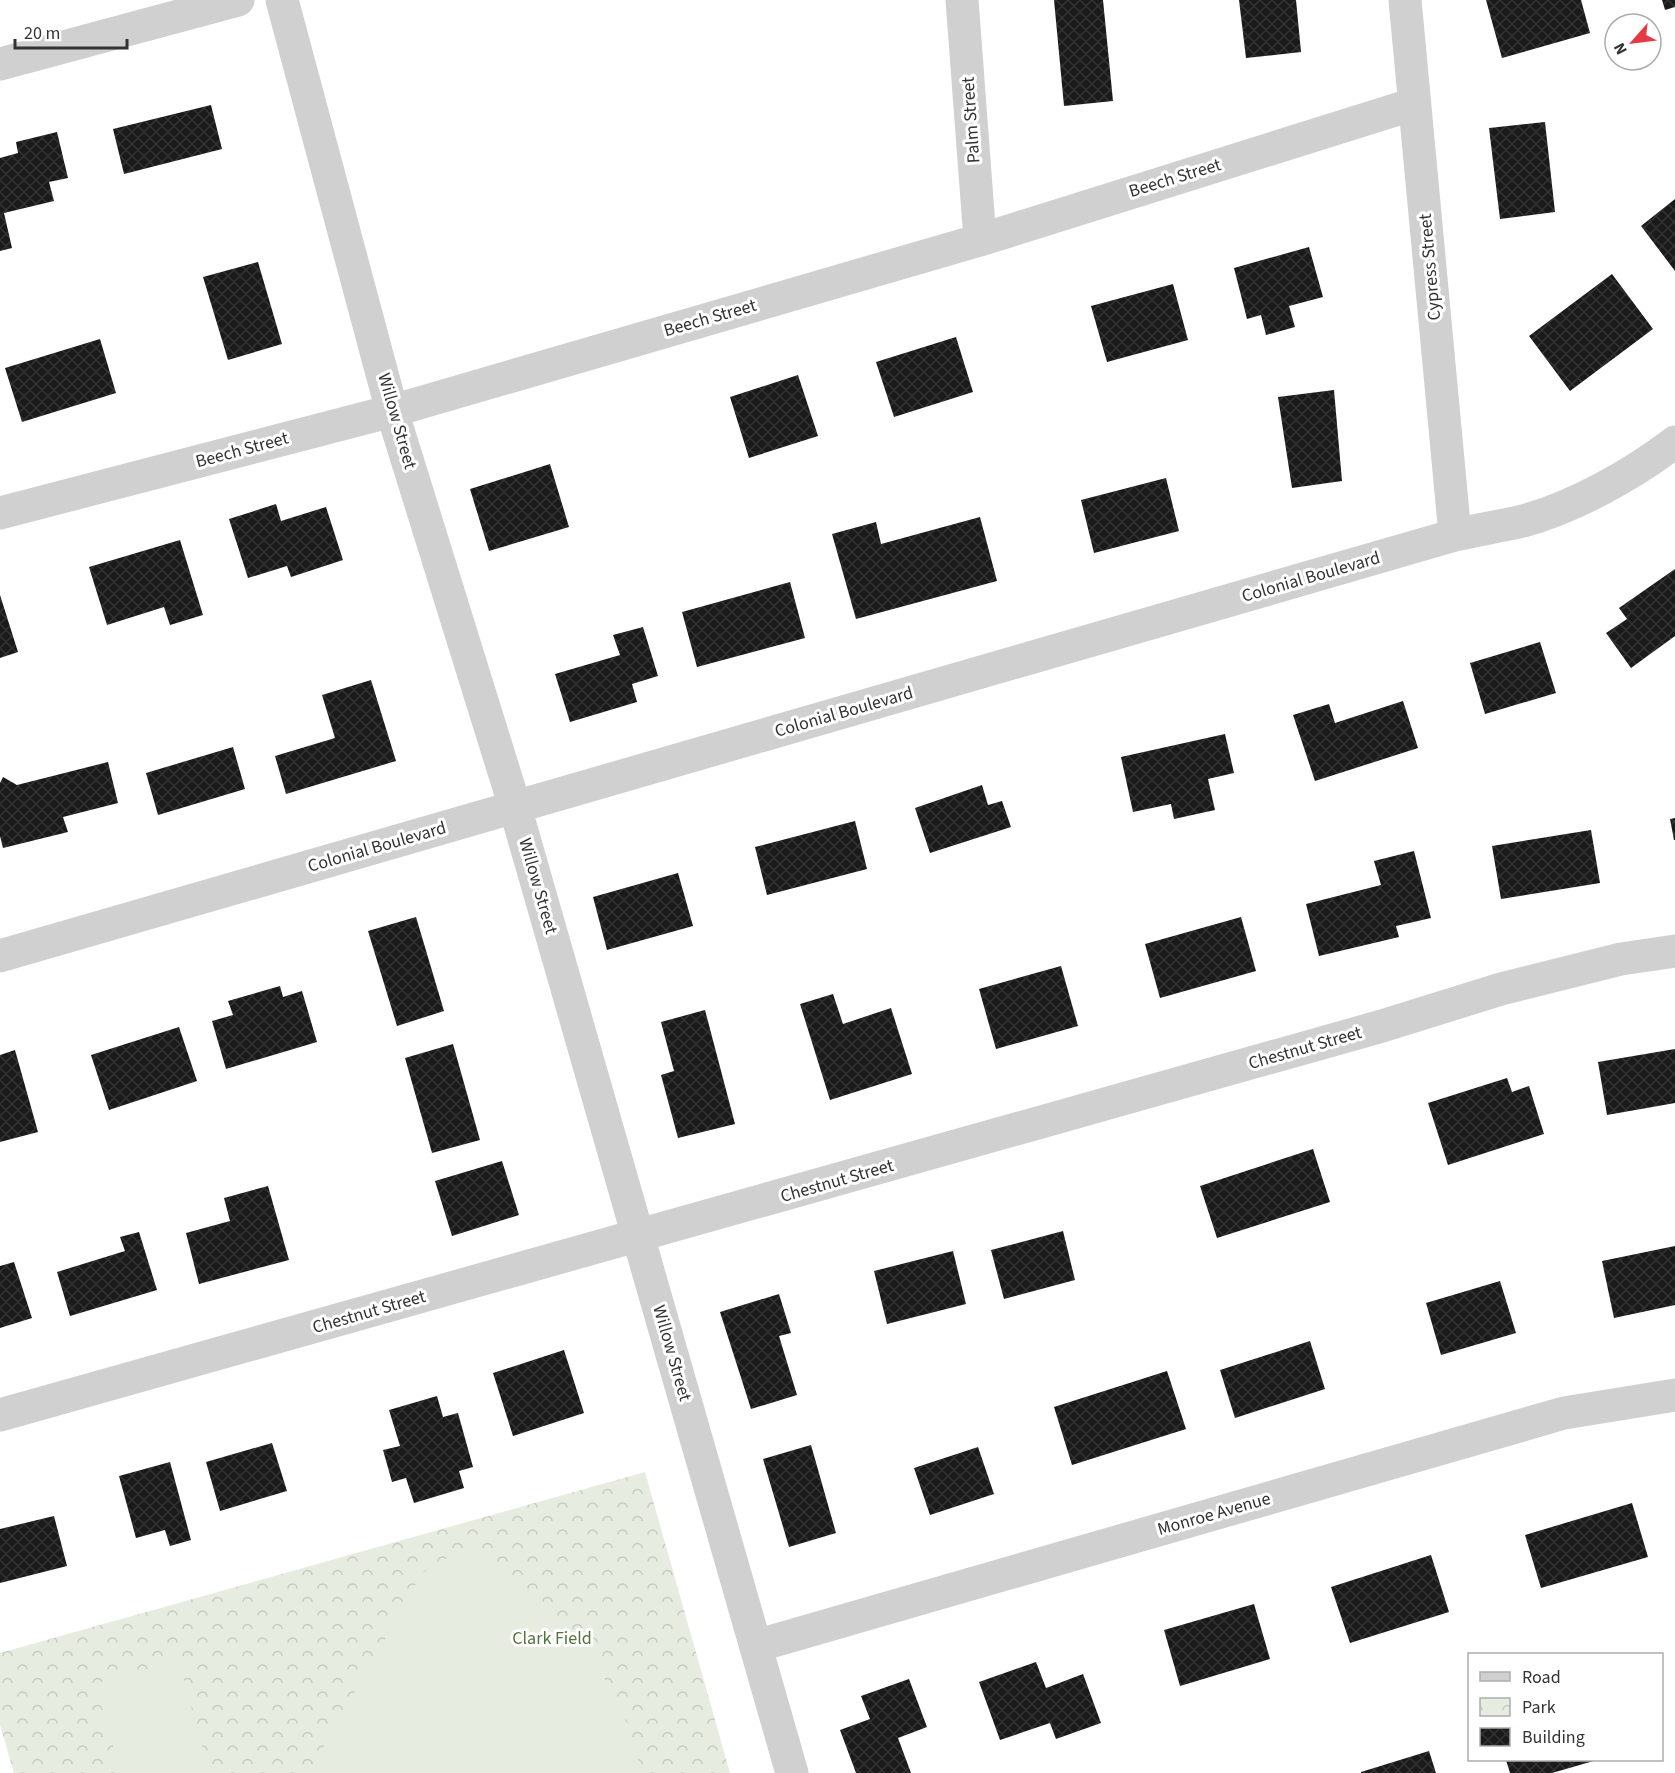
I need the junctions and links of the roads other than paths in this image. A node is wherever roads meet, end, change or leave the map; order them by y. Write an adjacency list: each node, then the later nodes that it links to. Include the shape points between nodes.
1 (238, 0): 5 (street)
2 (282, 0): 8 (street, Willow Street)
3 (962, 0): 7 (street, Palm Street)
4 (1405, 0): 6 (street, Cypress Street)
5 (0, 64)
6 (1414, 104): 7 (street, Beech Street); 11 (street, Cypress Street)
7 (980, 240): 8 (street, Beech Street)
8 (393, 411): 10 (street, Beech Street); 12 (street, Willow Street)
9 (1675, 442): 11 (street, Colonial Boulevard, via 1649,462 1585,497 1525,520)
10 (0, 513)
11 (1455, 535): 12 (street, Colonial Boulevard)
12 (515, 807): 14 (street, Colonial Boulevard); 15 (street, Willow Street)
13 (1675, 951): 15 (street, Chestnut Street, via 1621,959 1500,989)
14 (0, 956)
15 (638, 1237): 17 (street, Chestnut Street); 18 (street, Willow Street)
16 (1675, 1395): 18 (street, Monroe Avenue, via 1564,1413)
17 (0, 1415)
18 (756, 1646): 19 (street, Willow Street)
19 (792, 1773)

